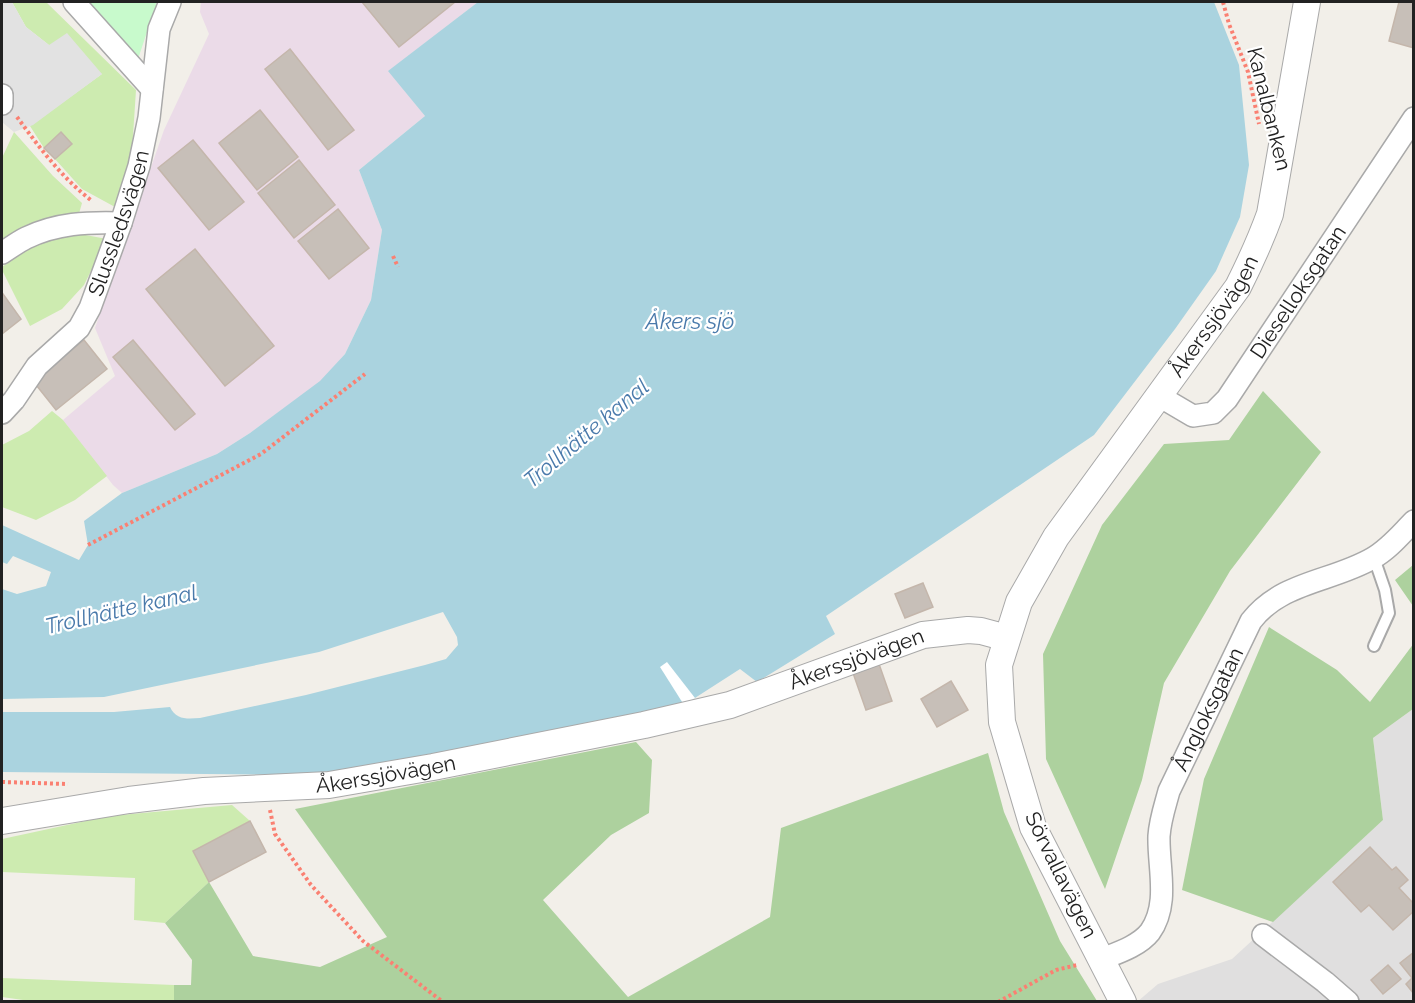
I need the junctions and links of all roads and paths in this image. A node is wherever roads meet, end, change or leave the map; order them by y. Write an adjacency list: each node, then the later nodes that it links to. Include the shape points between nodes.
1 (74, 2): 5 (street)
2 (170, 2): 5 (street, Slussledsvägen, via 159,29)
3 (1223, 2): 9 (path, Kanalbanken, via 1248,72)
4 (1307, 2): 15 (street, Åkerssjövägen, via 1261,240 1238,287)
5 (152, 89): 10 (street, Slussledsvägen, via 139,166)
6 (2, 96): 7 (street); 10 (path, via 42,151 81,192)
7 (2, 104)
8 (1413, 118): 15 (street, Dieselloksgatan, via 1227,399 1213,413 1192,416)
9 (1260, 130)
10 (121, 223): 11 (street, via 89,222 54,228 24,239); 16 (street, Slussledsvägen, via 79,328 37,366)
11 (2, 253)
12 (393, 256): 13 (path)
13 (398, 267)
14 (365, 374): 18 (path, via 261,454)
15 (1159, 396): 20 (street, Åkerssjövägen, via 1056,537 1019,602)
16 (2, 413)
17 (1413, 521): 19 (street, Ångloksgatan)
18 (88, 545)
19 (1374, 558): 21 (lane, via 1389,613); 25 (street, Ångloksgatan, via 1276,598 1251,621 1164,807 1159,836 1161,906 1155,922 1149,934 1135,944)
20 (1007, 638): 22 (street, Åkerssjövägen, via 968,630 923,635 730,705 644,725 329,785); 25 (street, Sörvallavägen, via 999,665 1002,722 1033,827)
21 (1374, 646)
22 (265, 788): 23 (street, Åkerssjövägen, via 129,800); 26 (path, via 275,834 311,885 363,941)
23 (2, 821)
24 (1263, 935): 29 (street)
25 (1102, 959): 27 (path, via 1056,970); 28 (street, Sörvallavägen)
26 (443, 1002)
27 (998, 1002)
28 (1123, 1002)
29 (1348, 1002)

